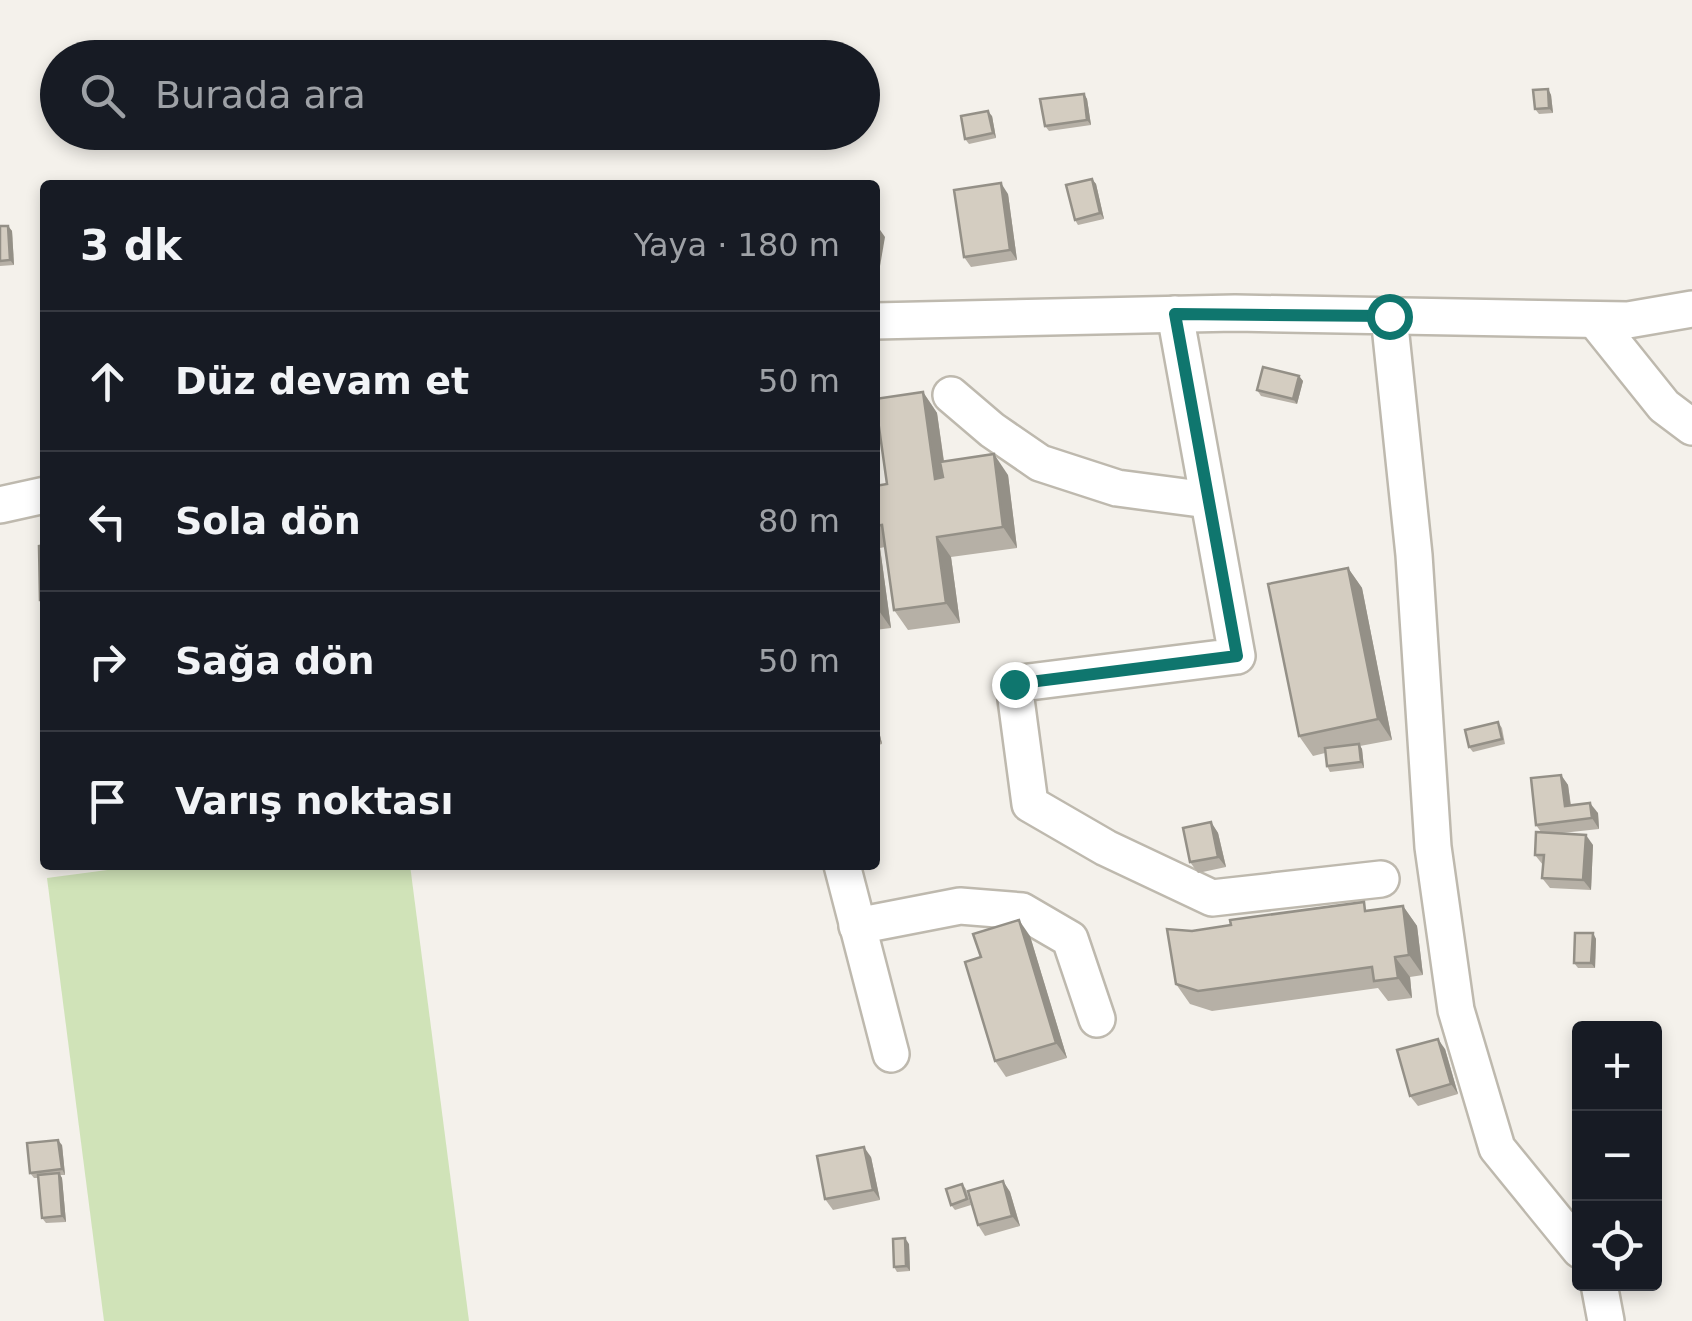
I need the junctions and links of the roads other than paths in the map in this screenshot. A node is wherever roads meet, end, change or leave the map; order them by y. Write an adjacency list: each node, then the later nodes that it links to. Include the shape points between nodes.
1 (1692, 309): 4 (street)
2 (1175, 314): 3 (street); 5 (street); 9 (street)
3 (1389, 316): 4 (street); 16 (street, via 1414,555 1433,846 1456,1010 1497,1148)
4 (1595, 320): 7 (street, via 1664,406)
5 (880, 321)
6 (951, 394): 9 (street, via 1040,463 1116,488)
7 (1692, 427)
8 (40, 496): 10 (street)
9 (1208, 500): 12 (street, via 1237,656 1014,684 1030,804 1212,898)
10 (0, 505)
11 (843, 870): 13 (street)
12 (1380, 879)
13 (857, 926): 14 (street, via 960,906 1022,911 1070,939); 15 (street)
14 (1097, 1019)
15 (890, 1054)
16 (1572, 1240)
17 (1600, 1291): 18 (street)
18 (1606, 1321)

